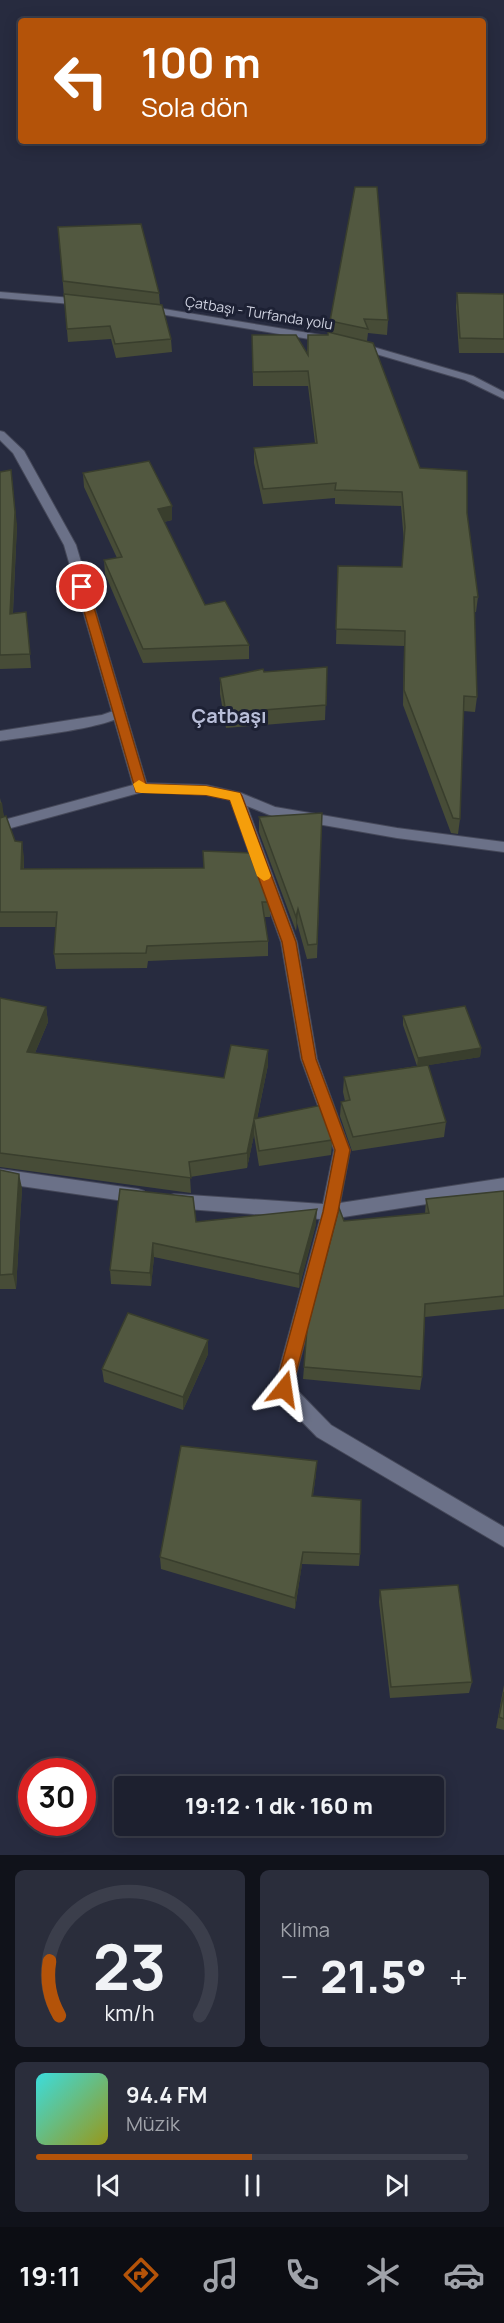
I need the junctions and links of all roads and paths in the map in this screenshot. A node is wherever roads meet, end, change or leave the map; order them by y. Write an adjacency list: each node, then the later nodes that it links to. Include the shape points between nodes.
1 (0, 295): 2 (street)
2 (100, 304)
3 (132, 308): 4 (street, Çatbaşı - Turfanda yolu, via 352,344 469,378)
4 (504, 396)
5 (0, 435): 6 (street, via 18,451 70,545)
6 (118, 713): 7 (street, via 105,719); 8 (street)
7 (0, 736)
8 (141, 788): 9 (street, via 206,790); 10 (street)
9 (236, 796): 11 (street, via 272,811 397,833); 14 (street, via 289,942 309,1059 342,1150)
10 (0, 826)
11 (504, 846)
12 (0, 1176): 14 (street, via 165,1200)
13 (504, 1185): 14 (street)
14 (330, 1212): 15 (street, via 284,1389 324,1431)
15 (504, 1538)

